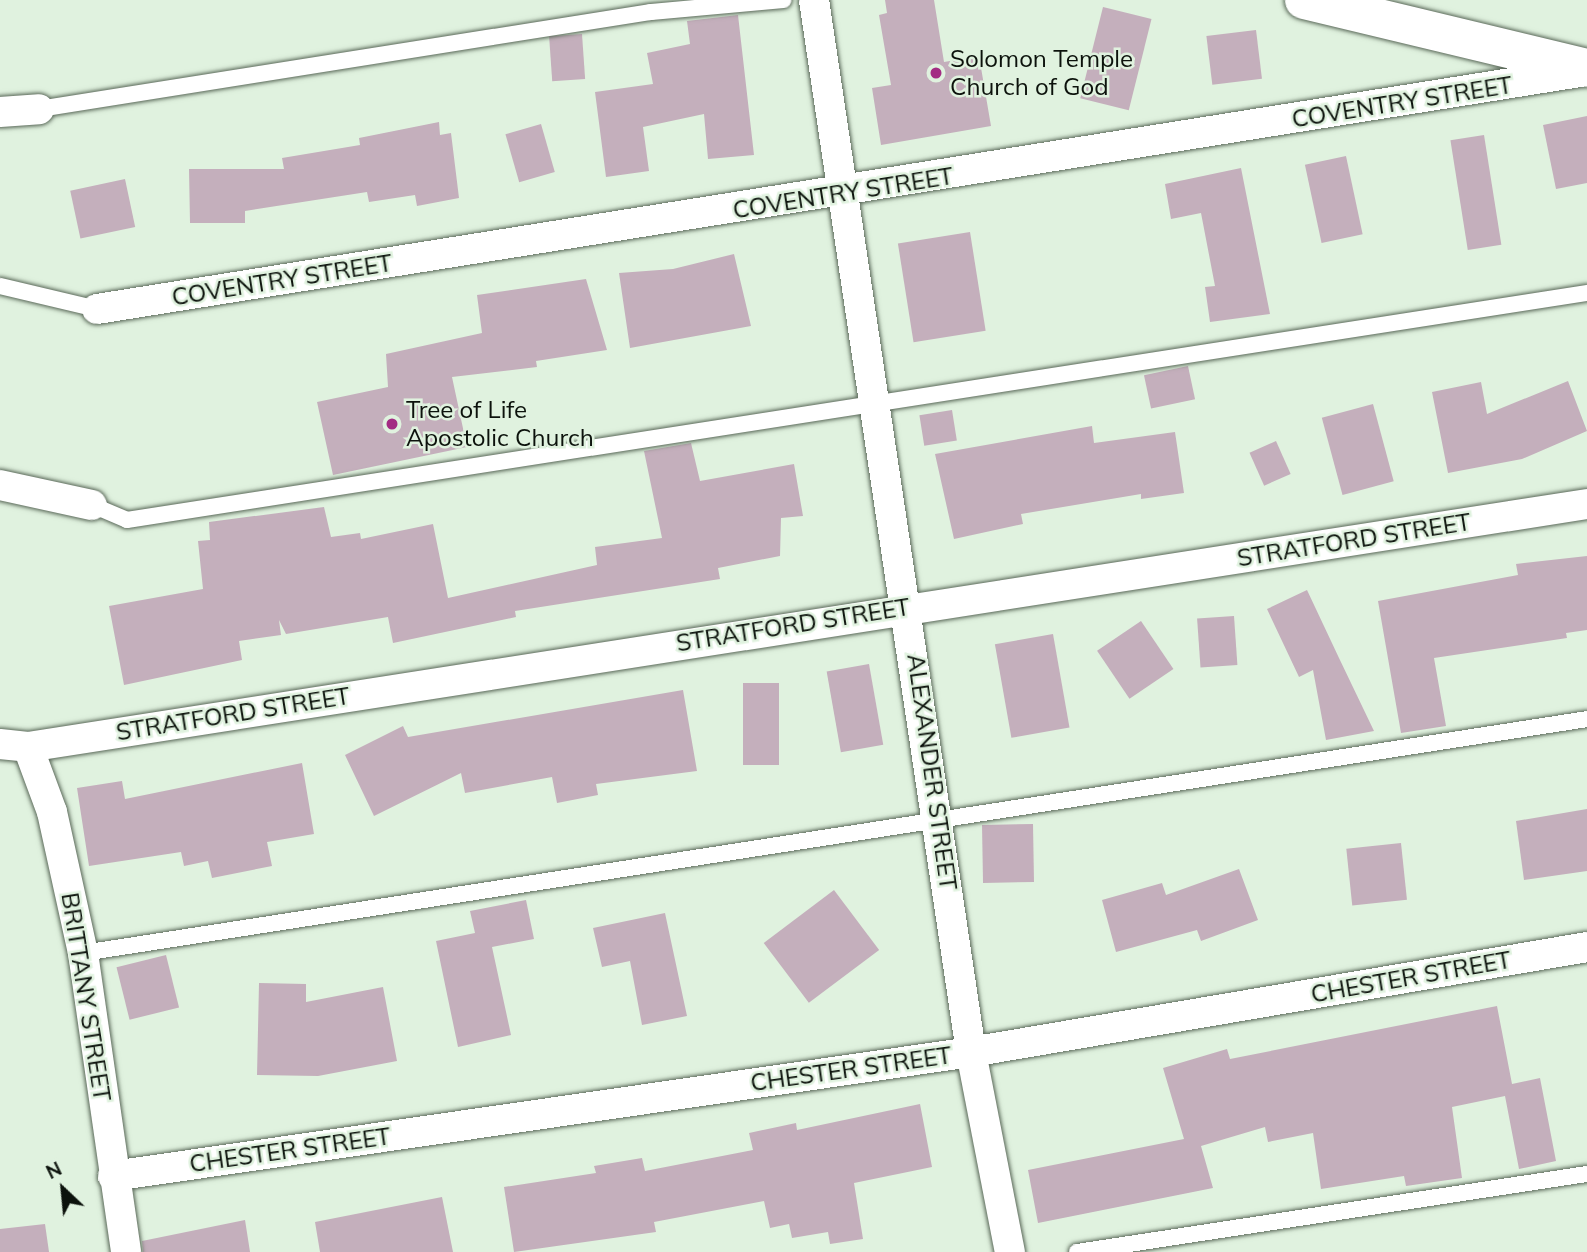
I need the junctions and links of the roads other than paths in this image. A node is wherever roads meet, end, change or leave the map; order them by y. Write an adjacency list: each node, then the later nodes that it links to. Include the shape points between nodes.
1 (783, 0): 6 (lane, via 651,12)
2 (814, 0): 8 (street, ALEXANDER STREET)
3 (1304, 0): 4 (main road)
4 (1361, 6): 5 (main road)
5 (1587, 69): 8 (street, COVENTRY STREET)
6 (39, 109): 7 (street)
7 (0, 112)
8 (843, 194): 11 (street, COVENTRY STREET); 12 (street, ALEXANDER STREET)
9 (0, 286): 11 (lane)
10 (1587, 293): 12 (lane)
11 (97, 309)
12 (877, 406): 15 (lane, via 127,520); 16 (street, ALEXANDER STREET)
13 (0, 485): 15 (street)
14 (1587, 504): 16 (street, STRATFORD STREET)
15 (92, 505)
16 (908, 607): 18 (street, STRATFORD STREET); 19 (street, ALEXANDER STREET)
17 (1587, 719): 19 (lane)
18 (14, 745): 21 (street, BRITTANY STREET, via 52,812)
19 (939, 822): 21 (lane); 22 (street, ALEXANDER STREET)
20 (1587, 947): 22 (street, CHESTER STREET)
21 (83, 953): 24 (street, BRITTANY STREET)
22 (971, 1052): 24 (street, CHESTER STREET); 26 (street, ALEXANDER STREET)
23 (1587, 1174): 27 (lane)
24 (113, 1176): 25 (street, BRITTANY STREET)
25 (126, 1252)
26 (1010, 1252)
27 (1077, 1252)

